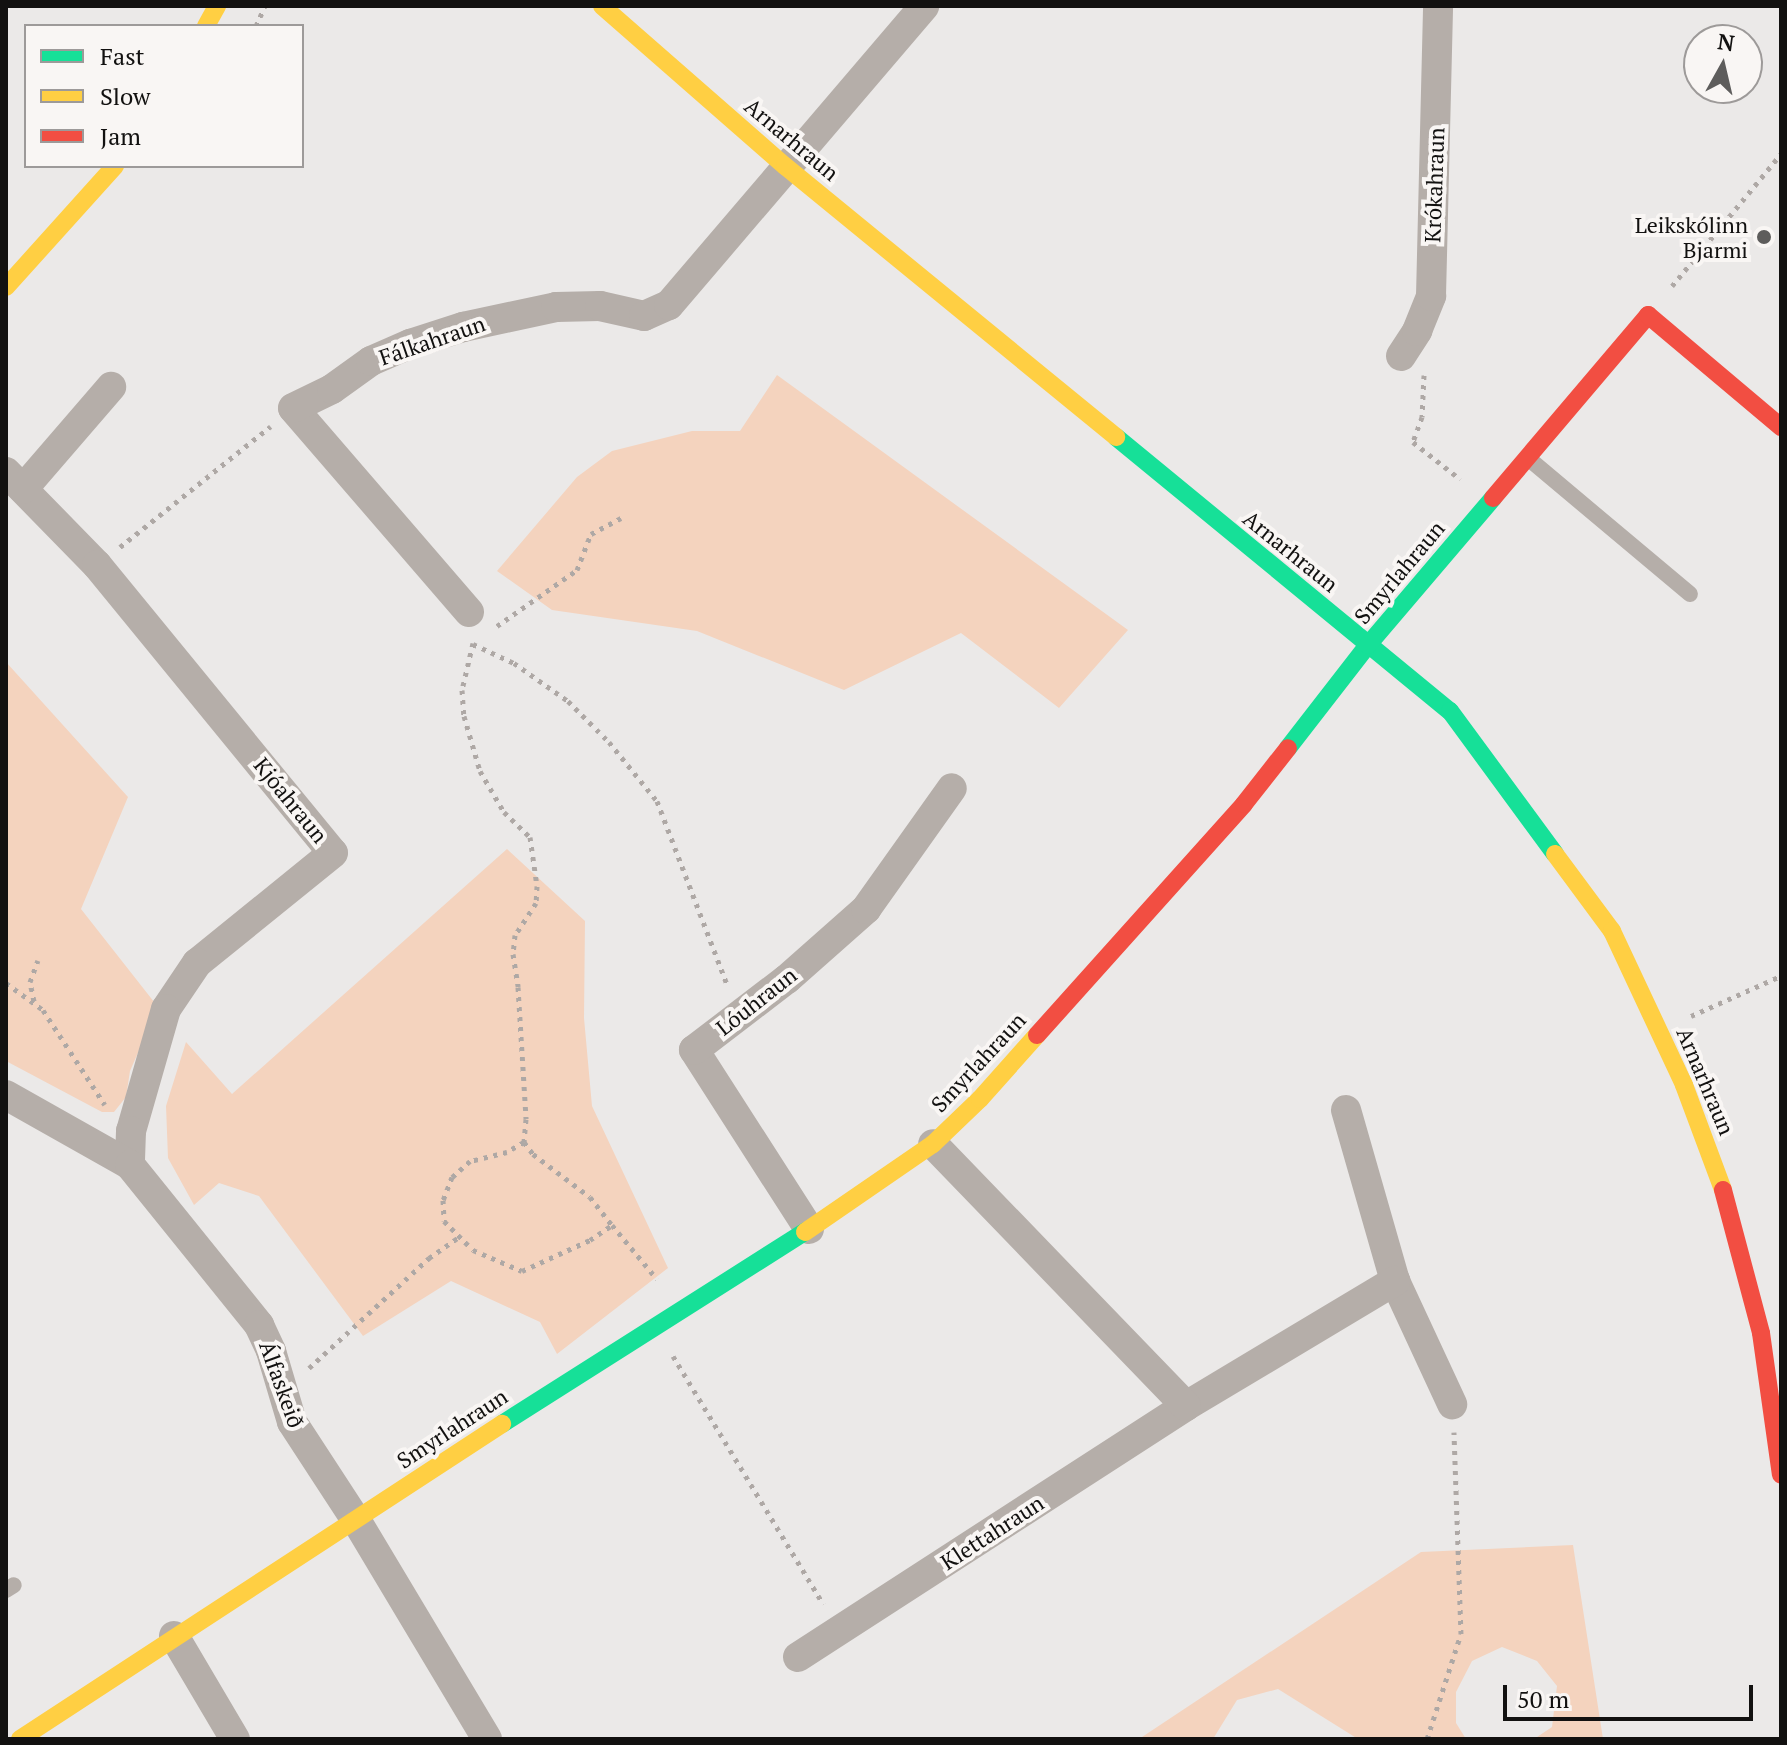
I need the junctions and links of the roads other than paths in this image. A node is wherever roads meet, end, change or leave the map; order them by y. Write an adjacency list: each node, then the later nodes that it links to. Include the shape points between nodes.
1 (217, 6): 5 (street)
2 (602, 6): 6 (street, Arnarhraun)
3 (924, 6): 6 (street, Fálkahraun)
4 (1438, 6): 11 (street, Krókahraun, via 1431,296)
5 (207, 24)
6 (785, 166): 17 (street, Fálkahraun, via 669,305 644,316 600,306 556,307 463,327 371,361 293,408); 18 (street, Arnarhraun)
7 (88, 168): 9 (street)
8 (113, 168): 10 (street)
9 (6, 259)
10 (6, 287)
11 (1409, 343)
12 (111, 387): 15 (street, Kjóahraun)
13 (1781, 427): 14 (street, Smyrlahraun, via 1648,315)
14 (1527, 458): 16 (lane); 18 (street, Smyrlahraun)
15 (14, 481): 23 (street, Kjóahraun, via 97,565 333,853 197,963 166,1009 131,1131)
16 (1690, 594)
17 (469, 612)
18 (1368, 645): 22 (street, Smyrlahraun, via 1244,804 980,1099); 28 (street, Arnarhraun, via 1450,711 1612,931 1684,1085 1727,1200 1761,1333)
19 (952, 788): 24 (street, Lóuhraun, via 866,909 787,979 694,1050)
20 (6, 1095): 23 (street, Álfaskeið)
21 (1346, 1110): 25 (street)
22 (933, 1144): 24 (street, Smyrlahraun); 27 (street)
23 (130, 1165): 29 (street, Álfaskeið, via 259,1325 292,1422)
24 (809, 1229): 29 (street, Smyrlahraun)
25 (1395, 1281): 26 (street); 27 (street, Klettahraun)
26 (1452, 1404)
27 (1186, 1406): 31 (street, Klettahraun)
28 (1781, 1475)
29 (356, 1520): 30 (street, Smyrlahraun); 34 (street, Álfaskeið)
30 (174, 1636): 32 (street, Smyrlahraun); 33 (street)
31 (798, 1657)
32 (20, 1739)
33 (235, 1739)
34 (487, 1739)

